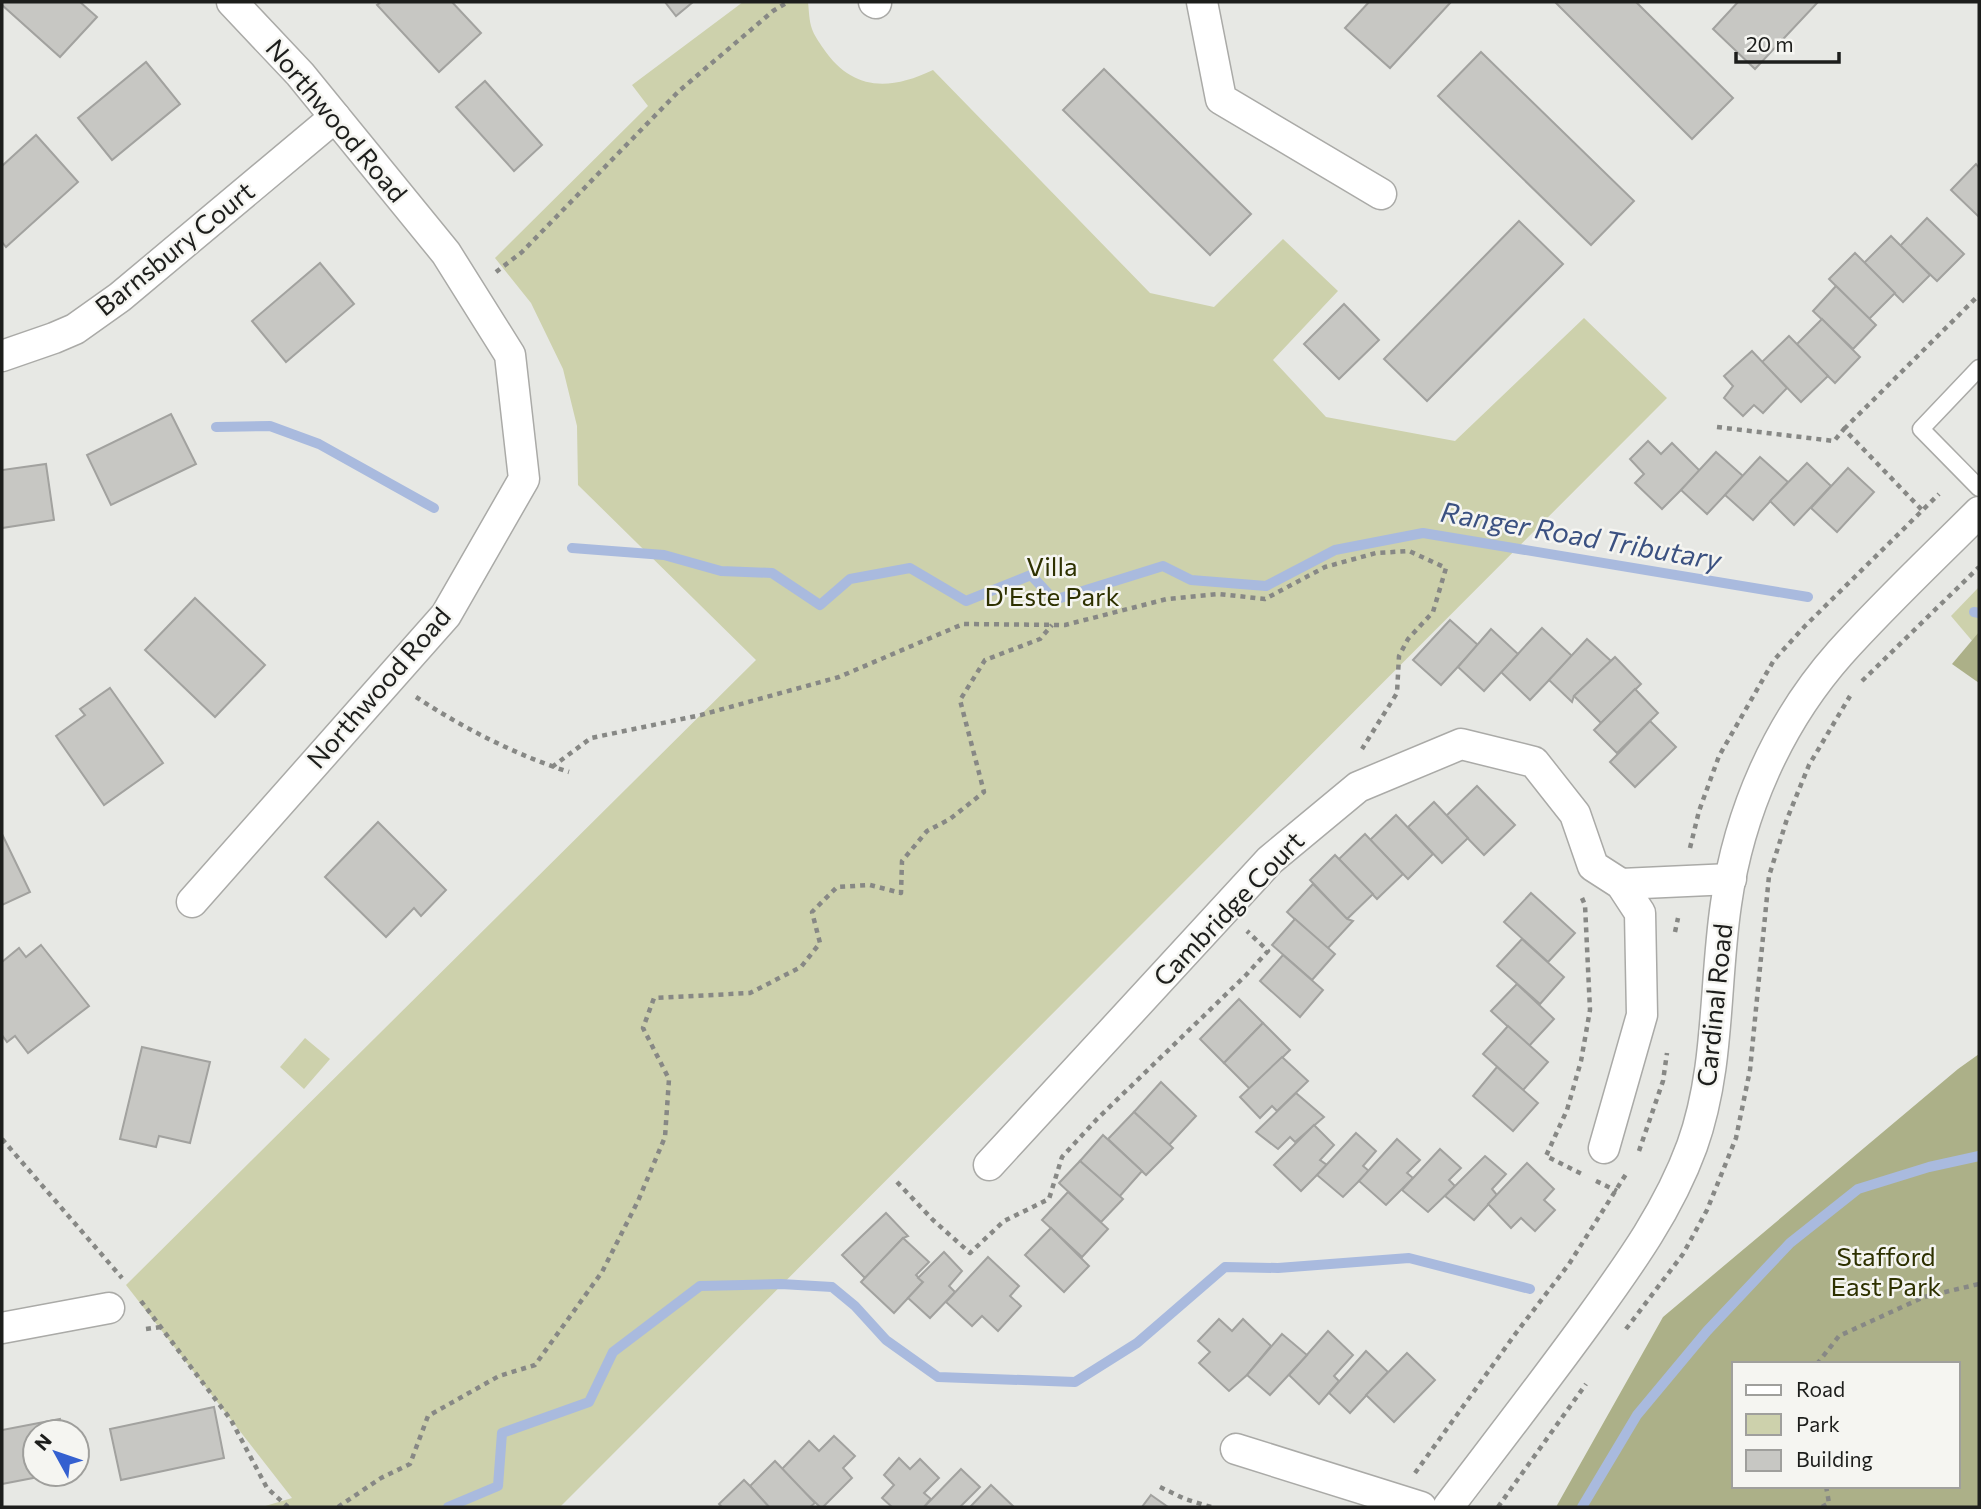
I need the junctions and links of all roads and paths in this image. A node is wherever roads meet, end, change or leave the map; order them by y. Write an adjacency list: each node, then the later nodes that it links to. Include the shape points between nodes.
1 (232, 2): 4 (street, Northwood Road)
2 (788, 2): 6 (path, via 679,91 522,252)
3 (1202, 2): 5 (street, via 1221,99)
4 (335, 117): 6 (street, Northwood Road, via 446,253); 8 (street, Barnsbury Court, via 120,297 75,329)
5 (1381, 194)
6 (470, 292): 17 (street, Northwood Road, via 510,355 524,479 446,615)
7 (1979, 295): 11 (path)
8 (2, 356)
9 (1979, 368): 12 (lane, via 1921,429)
10 (1717, 427): 11 (path, via 1834,441)
11 (1844, 429): 13 (path)
12 (1979, 488)
13 (1922, 510)
14 (1979, 512): 21 (street, Cardinal Road, via 1839,654 1805,698 1764,768 1737,842)
15 (1979, 567): 42 (path, via 1854,689 1809,765 1769,876 1749,1070 1736,1138 1707,1210 1683,1254)
16 (1052, 625): 18 (path, via 963,624 839,677 701,715 591,738); 20 (path, via 1167,599 1219,594 1265,599 1325,567 1376,553 1409,551 1446,568 1433,612 1398,656 1397,693 1358,756); 50 (path, via 1040,639 985,660 960,700 984,792 927,831 902,861 901,893 870,885 836,887 812,912 820,943 802,967 750,993 654,998 643,1028 668,1079 665,1137 602,1272 535,1365 499,1376 428,1416 410,1464)
17 (389, 679): 18 (path, via 444,716); 24 (street, Northwood Road)
18 (552, 767): 19 (path)
19 (569, 772)
20 (1361, 786): 22 (street, Cambridge Court, via 1461,744 1534,762 1575,814 1593,866); 32 (street, Cambridge Court, via 1270,860)
21 (1731, 879): 22 (street); 53 (street, Cardinal Road, via 1707,1094 1672,1194 1624,1272)
22 (1621, 884): 30 (street, Cambridge Court, via 1640,914 1642,1015)
23 (1580, 894): 35 (path, via 1585,905 1590,1010 1567,1110 1546,1156)
24 (192, 902)
25 (1678, 918): 27 (path)
26 (1242, 925): 34 (path, via 1268,951 1062,1157 1049,1199 1004,1222 970,1252)
27 (1674, 938)
28 (1668, 1046): 31 (path, via 1663,1081)
29 (2, 1139): 38 (path)
30 (1604, 1148)
31 (1636, 1156)
32 (989, 1166)
33 (1630, 1168): 35 (path)
34 (897, 1182)
35 (1617, 1191): 46 (path, via 1569,1264)
36 (1979, 1284): 43 (path, via 1924,1297 1839,1336)
37 (139, 1297): 39 (path)
38 (120, 1298): 40 (street)
39 (161, 1327): 41 (path); 49 (path, via 231,1420 267,1488)
40 (2, 1328)
41 (146, 1329)
42 (1625, 1330)
43 (1819, 1362)
44 (1593, 1374): 54 (path)
45 (1236, 1449): 52 (street)
46 (1410, 1479)
47 (1160, 1487): 51 (path)
48 (1826, 1488): 55 (path, via 1829,1503)
49 (288, 1507)
50 (338, 1507)
51 (1211, 1507)
52 (1421, 1507)
53 (1448, 1507)
54 (1498, 1507)
55 (1822, 1507)

